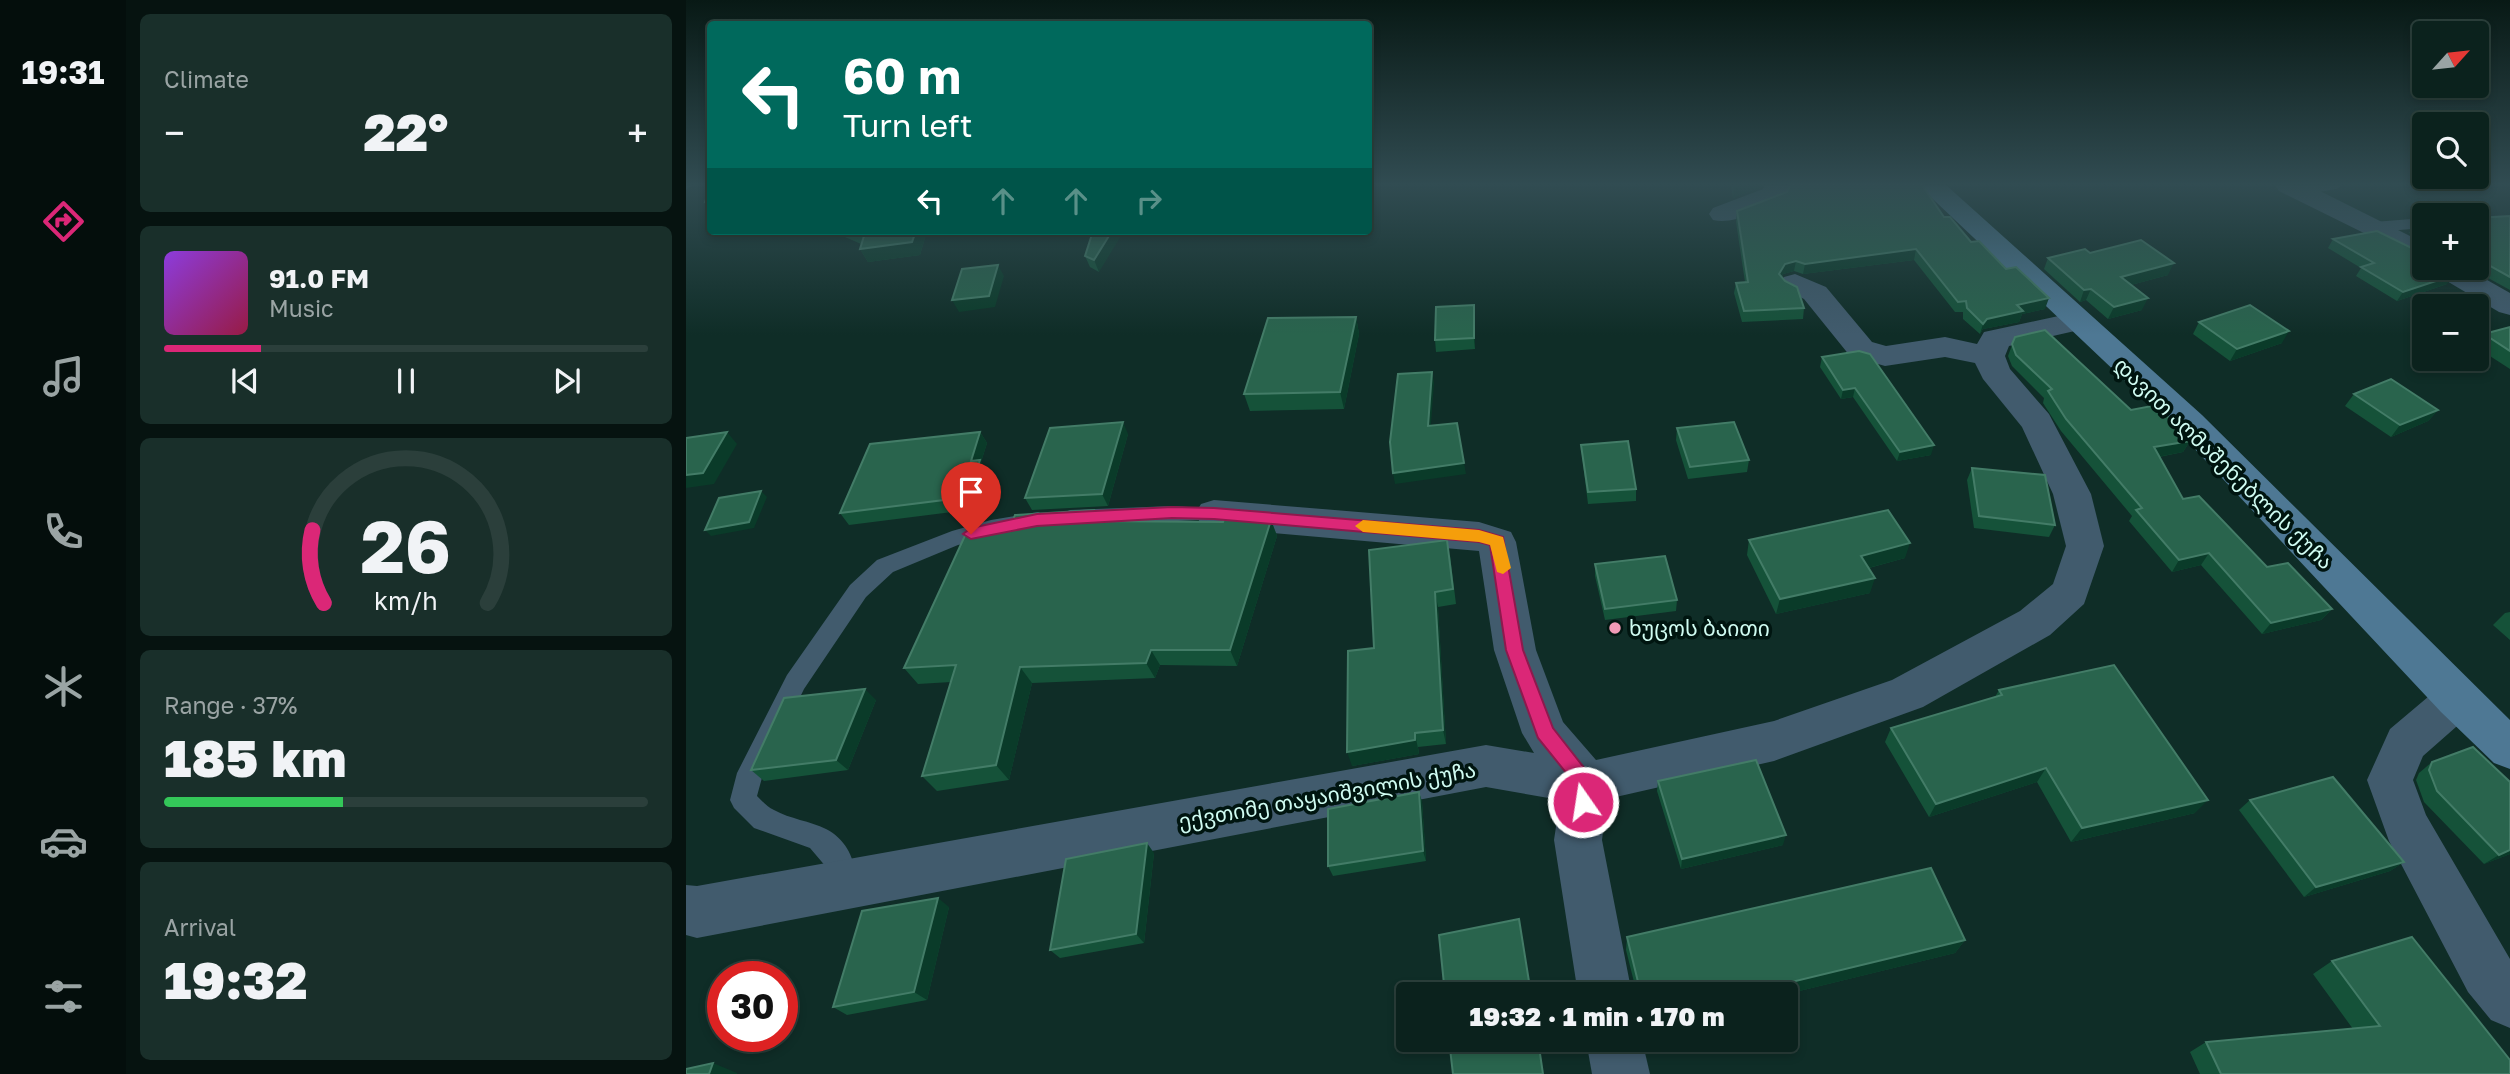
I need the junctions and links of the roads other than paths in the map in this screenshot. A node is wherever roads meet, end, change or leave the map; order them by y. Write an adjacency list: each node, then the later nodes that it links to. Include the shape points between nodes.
1 (1985, 235): 7 (street, დავით აღმაშენებლის ქუჩა)
2 (2388, 235): 3 (street)
3 (2412, 248)
4 (2466, 280): 6 (street)
5 (1795, 283): 8 (street, via 1815,293 1861,349 1885,356 1945,347)
6 (2510, 306)
7 (2077, 321): 8 (street, via 1994,340); 10 (street, დავით აღმაშენებლის ქუჩა, via 2190,423)
8 (1989, 356): 12 (street, ექვთიმე თაყაიშვილის ქუჩა, via 1995,372 2037,422 2072,494 2085,546 2070,593 2035,623 1907,694 1774,741)
9 (1214, 513): 12 (street, via 1479,536 1497,542 1523,674 1545,733); 13 (lane, via 1037,520 991,528 885,566 858,591 795,682 750,773 743,800 763,819 819,839 841,863)
10 (2457, 699): 11 (street, დავით აღმაშენებლის ქუჩა); 16 (street, via 2406,743 2390,780 2406,825 2487,973)
11 (2510, 749)
12 (1586, 783): 13 (street, ექვთიმე თაყაიშვილის ქუჩა, via 1486,766); 15 (street, via 1578,841)
13 (841, 885): 14 (street, ექვთიმე თაყაიშვილის ქუჩა, via 697,912)
14 (686, 910)
15 (1603, 982)
16 (2510, 1001)
17 (1617, 1052): 18 (street)
18 (1621, 1074)

